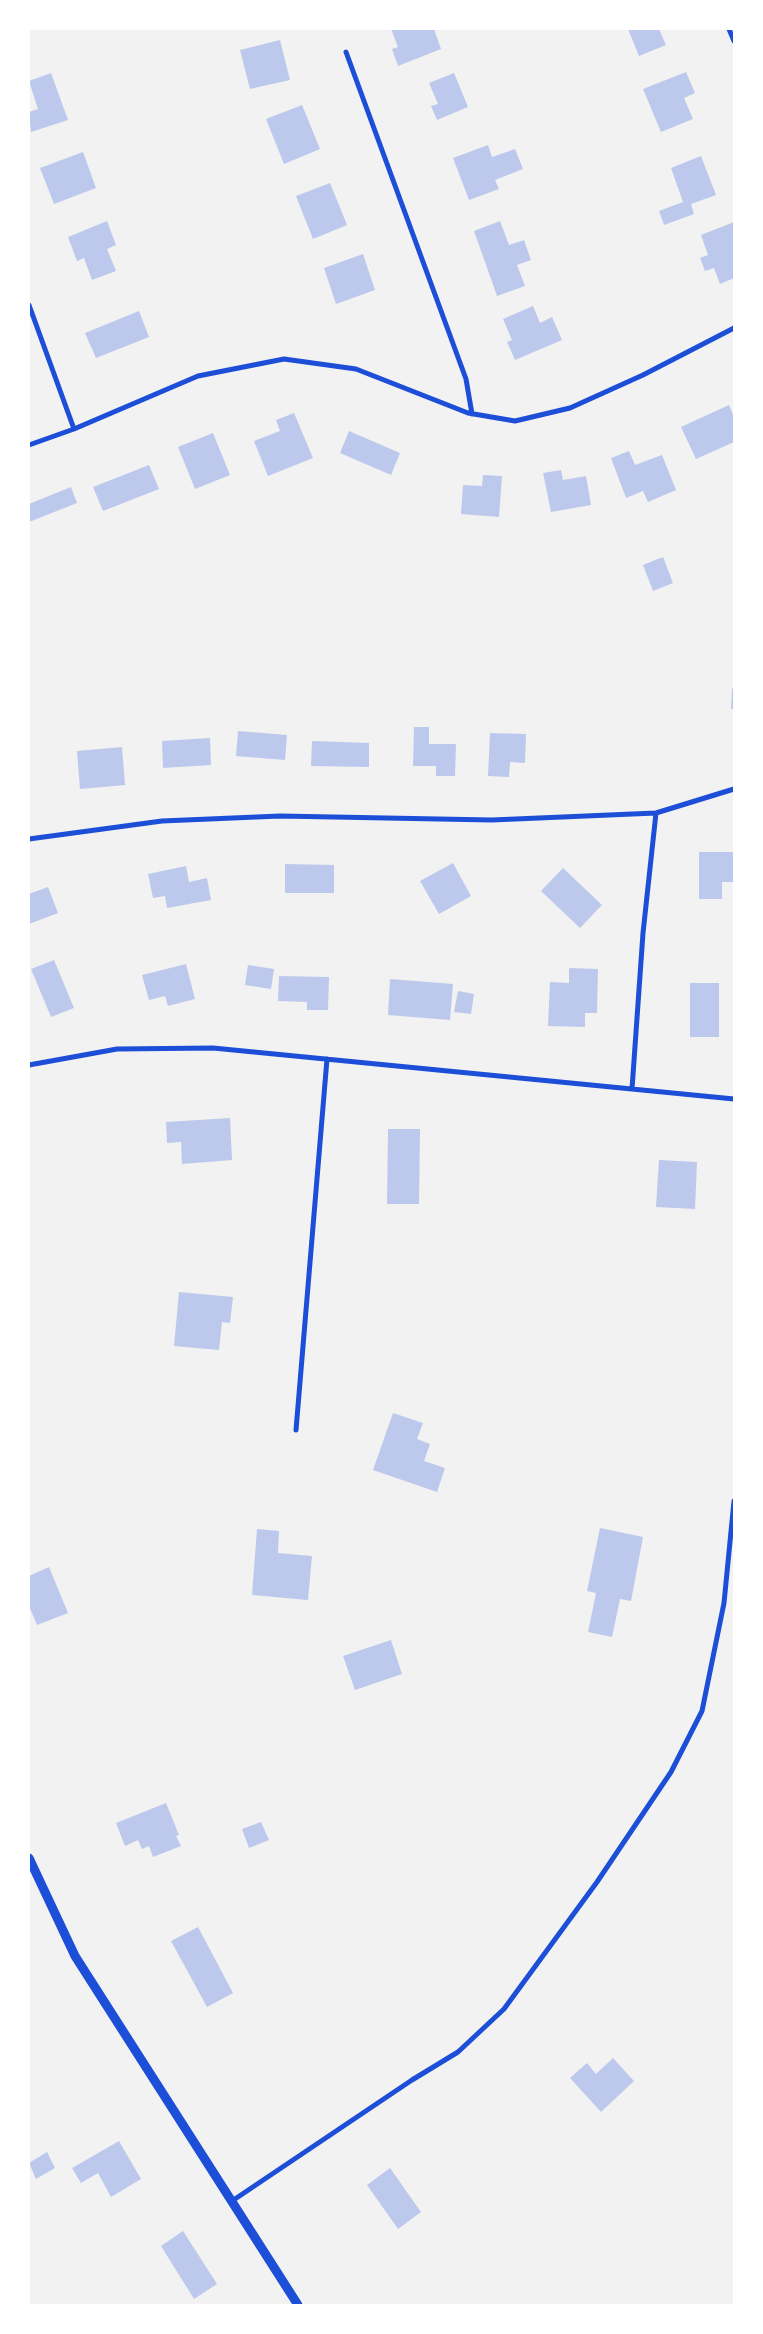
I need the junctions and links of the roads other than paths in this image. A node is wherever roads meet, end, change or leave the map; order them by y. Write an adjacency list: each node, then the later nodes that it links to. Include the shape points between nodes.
1 (730, 29): 2 (street)
2 (734, 41)
3 (346, 52): 6 (street, via 466,379)
4 (29, 305): 7 (street)
5 (734, 328): 6 (street, via 570,408 515,421)
6 (472, 414): 7 (street, via 356,369 284,359 198,376)
7 (74, 429): 8 (street)
8 (29, 445)
9 (734, 789): 10 (street)
10 (656, 813): 11 (street, via 492,820 270,816 162,820); 14 (street, via 643,933)
11 (29, 838)
12 (327, 1059): 13 (street, via 213,1048 117,1050); 14 (street); 16 (street)
13 (29, 1065)
14 (632, 1089): 15 (street)
15 (734, 1100)
16 (296, 1430)
17 (734, 1501): 19 (street, via 724,1603 702,1711 671,1772 597,1882 504,2009 458,2052)
18 (29, 1858): 19 (street, via 75,1956)
19 (232, 2201): 20 (street)
20 (298, 2305)

